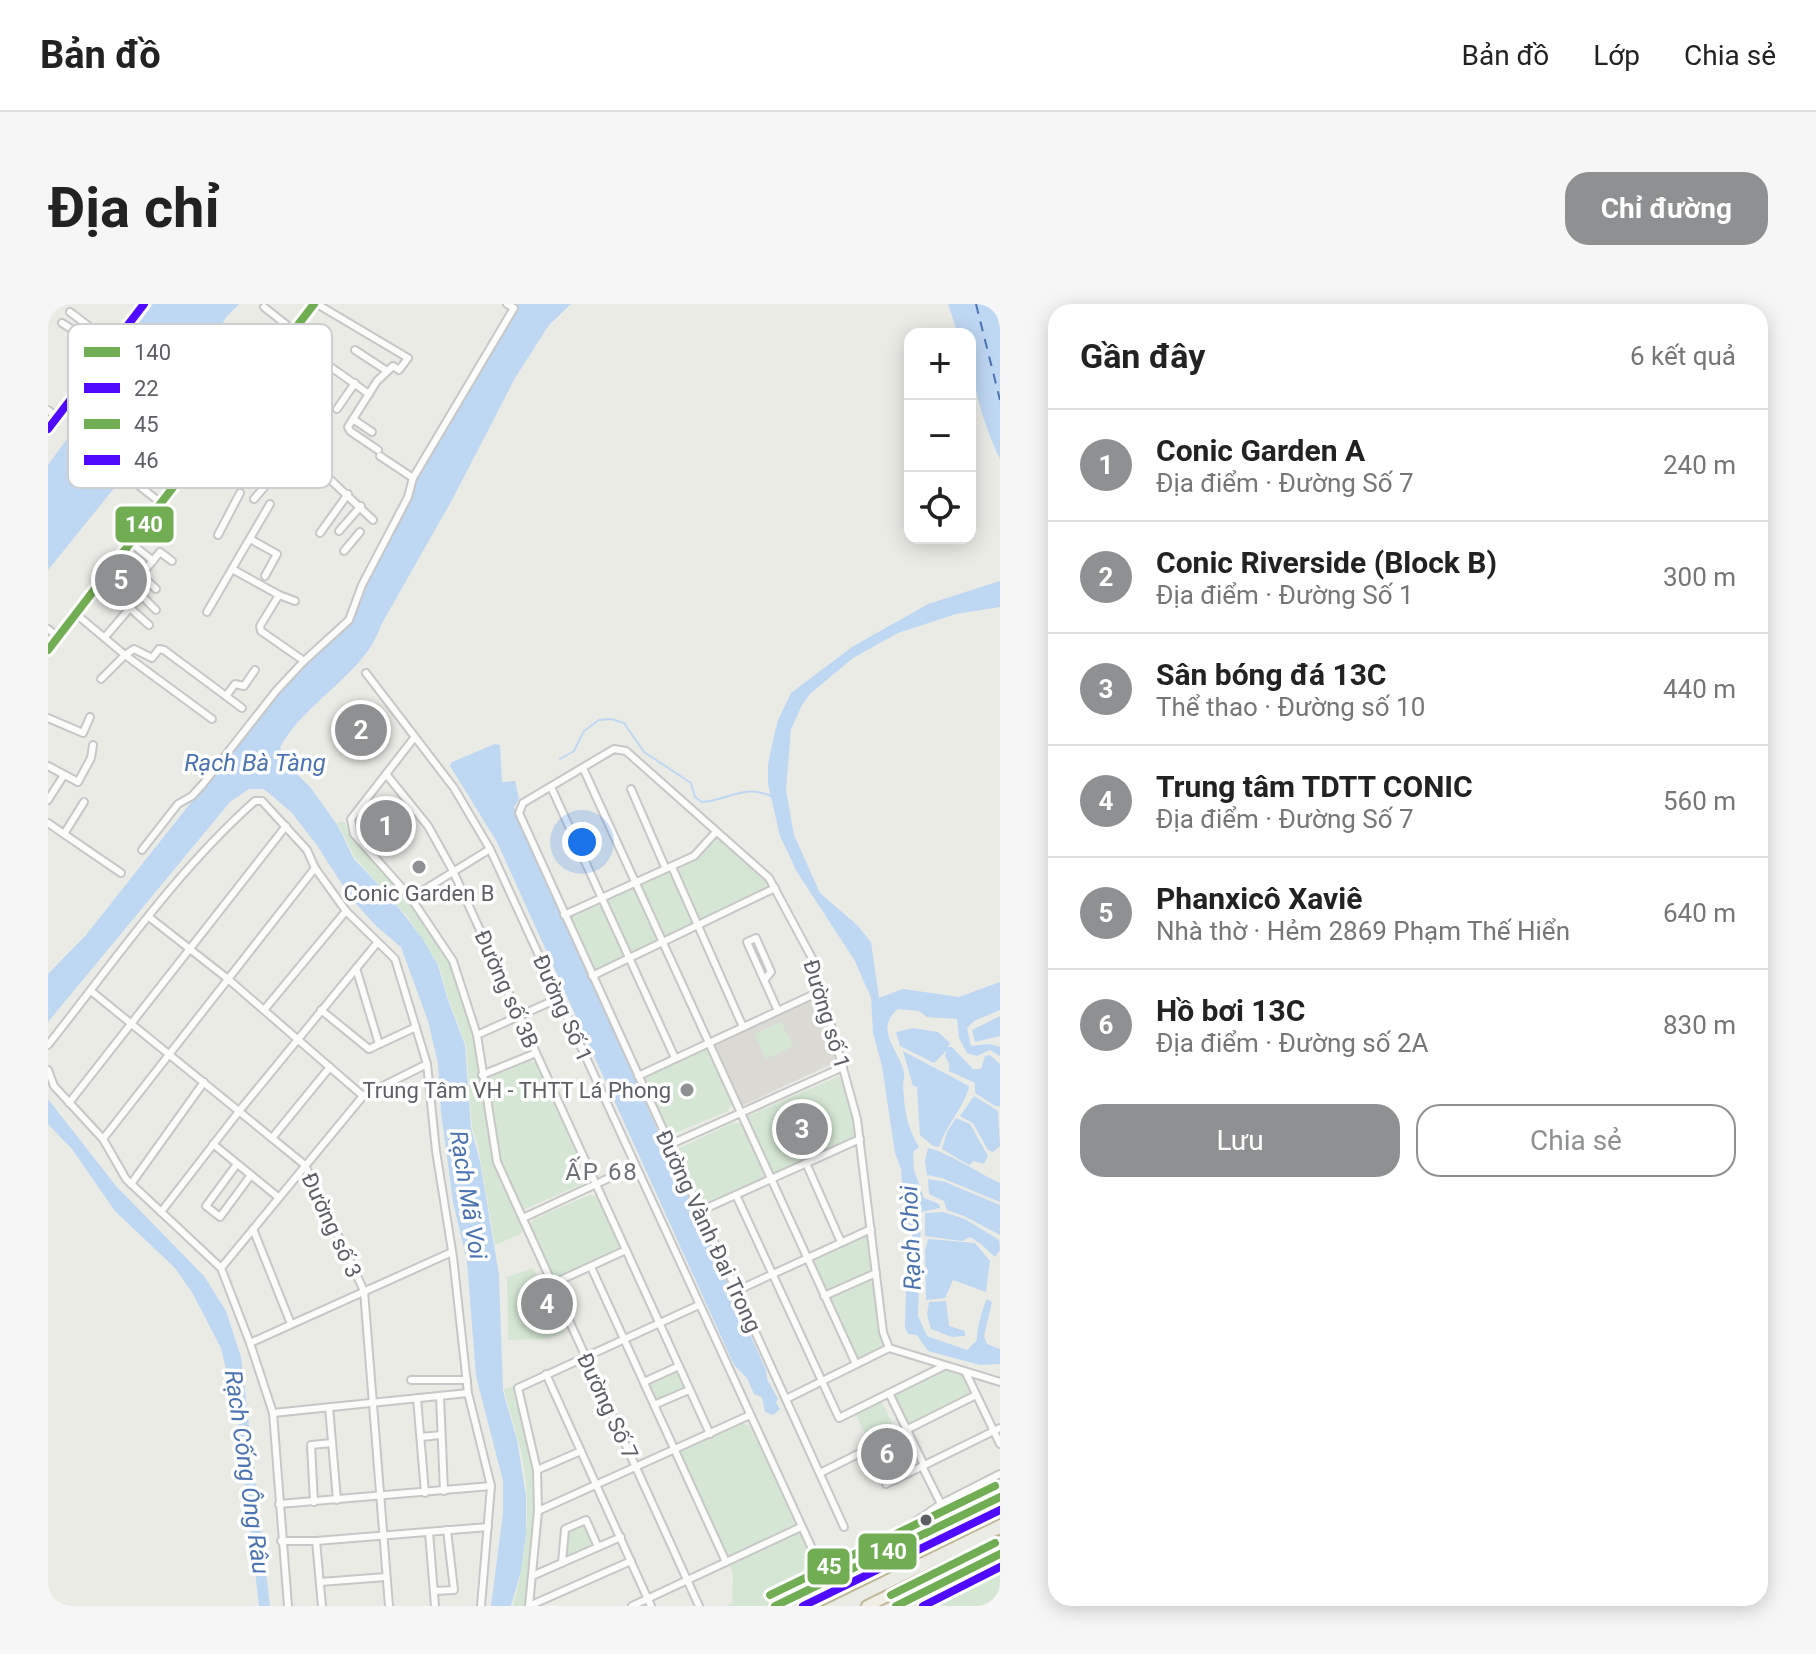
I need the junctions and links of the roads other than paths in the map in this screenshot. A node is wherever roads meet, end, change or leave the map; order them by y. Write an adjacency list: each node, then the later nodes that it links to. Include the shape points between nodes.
1 (144, 304): 8 (street)
2 (315, 304): 10 (main road); 14 (street, via 408,358 399,370 393,366)
3 (507, 304): 23 (street, via 514,308)
4 (264, 307): 9 (street)
5 (70, 312): 7 (street)
6 (62, 323): 11 (street)
7 (83, 324)
8 (128, 324)
9 (285, 324)
10 (298, 324)
11 (68, 326)
12 (355, 350): 14 (street)
13 (332, 368): 15 (street)
14 (387, 371): 16 (street)
15 (355, 383): 16 (street); 18 (street)
16 (369, 394): 20 (street)
17 (68, 401): 21 (street)
18 (337, 409)
19 (48, 410): 21 (street)
20 (353, 419): 22 (street); 23 (street, via 348,429)
21 (52, 422)
22 (372, 432)
23 (413, 478): 64 (street, via 349,620)
24 (332, 479): 29 (street)
25 (142, 488): 31 (street)
26 (172, 488): 31 (main road)
27 (263, 488): 30 (street)
28 (240, 493): 40 (street)
29 (348, 494): 33 (street); 34 (street)
30 (254, 499)
31 (161, 503): 42 (main road)
32 (270, 504): 41 (street)
33 (361, 506): 35 (street); 36 (street)
34 (336, 511): 36 (street); 39 (street)
35 (373, 520)
36 (348, 521): 37 (street)
37 (339, 531)
38 (360, 532): 43 (street)
39 (320, 533)
40 (218, 535)
41 (250, 539): 46 (street); 49 (street, via 277,554)
42 (131, 543): 44 (street); 47 (main road)
43 (344, 551)
44 (153, 561): 45 (street, via 160,552); 48 (street)
45 (172, 561)
46 (232, 569): 52 (street); 56 (street)
47 (106, 575): 50 (street); 57 (main road)
48 (141, 575): 50 (street); 51 (street)
49 (265, 576)
50 (124, 588): 54 (street)
51 (156, 589)
52 (279, 595): 53 (street); 64 (street, via 261,631)
53 (295, 601)
54 (132, 605): 55 (street, via 142,596); 58 (street); 61 (street)
55 (156, 610)
56 (207, 612)
57 (76, 614): 60 (main road); 61 (street)
58 (149, 625)
59 (48, 629): 60 (street)
60 (58, 637): 62 (main road)
61 (105, 637): 63 (street)
62 (48, 650)
63 (125, 655): 67 (street); 68 (street, via 134,649 152,658 164,650); 72 (street)
64 (304, 661): 89 (street)
65 (255, 670): 68 (street, via 244,686 235,684)
66 (366, 673): 73 (street, Đường Số 1)
67 (101, 679)
68 (226, 696): 69 (street)
69 (242, 708)
70 (90, 717): 71 (street, via 83,733)
71 (48, 718)
72 (212, 719)
73 (414, 738): 77 (street); 88 (street, Đường Số 1, via 454,788)
74 (93, 745): 78 (street, via 78,782)
75 (48, 766): 78 (street)
76 (583, 768): 79 (street, Đường số 1); 86 (street, Đường số 1, via 614,749 626,751); 94 (street)
77 (386, 774): 92 (street, Đường số 3B, via 428,826); 97 (street, Đường Số 7, via 351,819 354,834)
78 (64, 775): 81 (street)
79 (551, 787): 83 (street, Đường số 1); 96 (street)
80 (631, 789): 90 (street)
81 (48, 800)
82 (84, 802): 87 (street)
83 (523, 803): 99 (street, Đường Vành Đai Trong, via 519,813)
84 (48, 823): 87 (street)
85 (286, 826): 91 (street); 100 (street, via 262,801 255,801 222,830); 104 (street)
86 (716, 832): 90 (street, via 694,856); 95 (street, Đường số 1)
87 (64, 834): 93 (street)
88 (490, 849): 92 (street); 112 (street, Đường Số 1)
89 (142, 850)
90 (668, 867): 94 (street); 101 (street)
91 (315, 868): 98 (street); 108 (street)
92 (453, 871): 97 (street); 116 (street, Đường số 3B)
93 (121, 873)
94 (635, 882): 96 (street); 102 (street)
95 (775, 888): 101 (street); 111 (street, Đường số 1, via 813,960)
96 (601, 897): 99 (street); 105 (street)
97 (411, 898): 120 (street, Đường Số 7, via 453,961)
98 (346, 911): 103 (street); 113 (street)
99 (564, 915): 107 (street, Đường Vành Đai Trong)
100 (149, 917): 104 (street); 110 (street)
101 (698, 925): 102 (street); 119 (street)
102 (662, 942): 105 (street); 122 (street)
103 (377, 943): 106 (street); 118 (street, via 395,959)
104 (189, 948): 108 (street); 117 (street)
105 (629, 958): 107 (street); 127 (street)
106 (356, 968): 114 (street); 123 (street)
107 (592, 976): 133 (street, Đường Vành Đai Trong)
108 (228, 979): 113 (street); 126 (street)
109 (764, 980): 109 (street, via 747,942 756,938 771,972); 115 (street)
110 (91, 991): 117 (street, Đường số 3); 124 (street)
111 (821, 991): 115 (street); 130 (street, Đường số 1)
112 (559, 998): 116 (street); 147 (street, Đường Số 1)
113 (264, 1010): 121 (street)
114 (321, 1010): 121 (street); 123 (street, via 369,1049)
115 (778, 1011): 119 (street)
116 (519, 1017): 120 (street); 125 (street, Đường số 3B)
117 (130, 1023): 126 (street, Đường số 3); 136 (street)
118 (416, 1027): 123 (street); 128 (street)
119 (743, 1027): 122 (street)
120 (477, 1035): 132 (street, Đường Số 7)
121 (298, 1040): 129 (street); 137 (street)
122 (708, 1043): 127 (street); 138 (street)
123 (379, 1044)
124 (48, 1045)
125 (536, 1053): 132 (street); 151 (street, Đường số 3B)
126 (170, 1054): 134 (street, Đường số 3); 140 (street)
127 (675, 1058): 133 (street)
128 (427, 1064): 135 (street); 161 (street)
129 (330, 1067): 135 (street); 139 (street)
130 (843, 1067): 138 (street); 141 (street, Đường số 1)
131 (48, 1070): 136 (street)
132 (482, 1075): 156 (street, Đường Số 7, via 497,1162)
133 (638, 1076): 143 (street, Đường Vành Đai Trong)
134 (204, 1082): 137 (street, Đường số 3); 150 (street)
135 (363, 1096): 146 (street)
136 (69, 1103): 140 (street)
137 (240, 1110): 139 (street, Đường số 3); 142 (street)
138 (740, 1113): 143 (street); 149 (street)
139 (272, 1138): 146 (street, Đường số 3)
140 (103, 1139): 150 (street)
141 (860, 1139): 144 (street); 158 (street, Đường số 1)
142 (213, 1144): 145 (street); 155 (street)
143 (669, 1145): 154 (street, Đường Vành Đai Trong)
144 (806, 1163): 149 (street); 159 (street)
145 (237, 1164): 148 (street); 148 (street, via 206,1206 220,1217)
146 (305, 1165): 153 (street); 168 (street, Đường số 3)
147 (635, 1166): 151 (street); 171 (street, Đường Số 1)
148 (251, 1175): 153 (street)
149 (769, 1180): 152 (street); 162 (street)
150 (131, 1184): 155 (street)
151 (596, 1185): 156 (street); 160 (street, Đường số 3B)
152 (736, 1195): 154 (street); 166 (street)
153 (278, 1197): 157 (street)
154 (700, 1211): 169 (street, Đường Vành Đai Trong)
155 (161, 1212): 164 (street)
156 (523, 1218): 167 (street, Đường Số 7)
157 (253, 1229): 164 (street); 173 (street)
158 (871, 1229): 159 (street); 165 (street, Đường số 1)
159 (841, 1242): 162 (street)
160 (626, 1250): 163 (street); 172 (street, Đường số 3B)
161 (452, 1252): 168 (street); 184 (street)
162 (806, 1258): 166 (street); 170 (street)
163 (591, 1267): 167 (street); 174 (street)
164 (221, 1268): 175 (street)
165 (876, 1273): 170 (street); 176 (street, Đường số 1)
166 (772, 1274): 169 (street); 185 (street)
167 (552, 1284): 177 (street, Đường Số 7)
168 (364, 1291): 173 (street); 195 (street, Đường số 3)
169 (736, 1291): 194 (street, Đường Vành Đai Trong)
170 (824, 1296): 178 (street)
171 (699, 1305): 172 (street); 199 (street, Đường Số 1)
172 (660, 1323): 174 (street); 179 (street, Đường số 3B)
173 (291, 1324): 175 (street)
174 (624, 1339): 177 (street); 186 (street)
175 (250, 1343): 198 (street)
176 (889, 1348): 178 (street); 180 (street)
177 (585, 1356): 182 (street); 210 (street, Đường Số 7)
178 (856, 1364): 185 (street)
179 (679, 1366): 186 (street); 188 (street, Đường số 3B)
180 (944, 1366): 181 (street); 190 (street)
181 (966, 1373): 187 (street); 191 (street)
182 (546, 1374): 208 (street); 211 (street, via 518,1388)
183 (411, 1380): 184 (street)
184 (467, 1380): 189 (street)
185 (822, 1381): 190 (street, via 839,1418); 194 (street)
186 (644, 1382): 196 (street)
187 (1000, 1382)
188 (689, 1390): 196 (street); 202 (street, Đường số 3B)
189 (468, 1393): 192 (street); 216 (street)
190 (889, 1393): 201 (street)
191 (976, 1395): 200 (street); 201 (street)
192 (440, 1396): 193 (street); 203 (street)
193 (417, 1398): 195 (street); 204 (street)
194 (786, 1399): 212 (street, Đường Vành Đai Trong)
195 (373, 1403): 197 (street); 219 (street, Đường số 3)
196 (654, 1405): 207 (street)
197 (329, 1407): 198 (street); 205 (street)
198 (273, 1413): 223 (street)
199 (750, 1415): 202 (street); 228 (street, Đường Số 1)
200 (997, 1429): 206 (street); 209 (street)
201 (906, 1430): 209 (street); 212 (street)
202 (710, 1434): 207 (street)
203 (441, 1435): 204 (street); 217 (street)
204 (421, 1437): 218 (street)
205 (332, 1443): 221 (street); 222 (street, via 311,1445)
206 (1000, 1444)
207 (674, 1449): 210 (street); 241 (street)
208 (581, 1451): 211 (street); 214 (street)
209 (923, 1465): 215 (street); 224 (street)
210 (635, 1467): 214 (street); 248 (street, Đường Số 7)
211 (537, 1470): 225 (street)
212 (820, 1473): 229 (street, Đường Vành Đai Trong)
213 (1000, 1474): 224 (street)
214 (597, 1484): 225 (street); 233 (street)
215 (886, 1484)
216 (491, 1486): 217 (street); 227 (street)
217 (444, 1491): 218 (street)
218 (425, 1493): 219 (street)
219 (380, 1497): 221 (street); 232 (street, Đường số 3)
220 (1000, 1497): 242 (main road)
221 (337, 1500): 222 (street)
222 (314, 1502): 223 (street)
223 (279, 1504): 234 (street)
224 (941, 1504): 238 (street)
225 (538, 1511): 245 (street)
226 (1000, 1512): 263 (highway)
227 (488, 1527): 230 (street); 258 (street)
228 (801, 1527): 241 (street); 244 (street, Đường Số 1)
229 (844, 1527)
230 (447, 1530): 231 (street); 252 (street, via 454,1590)
231 (429, 1532): 232 (street); 252 (street)
232 (383, 1536): 235 (street); 246 (street, Đường số 3)
233 (621, 1537): 237 (street); 240 (street)
234 (281, 1541): 235 (street); 254 (street)
235 (316, 1541): 250 (street)
236 (1000, 1541): 247 (highway)
237 (598, 1547): 243 (street); 243 (street, via 586,1520 565,1529)
238 (858, 1550): 242 (street); 244 (street)
239 (1000, 1554): 251 (main road)
240 (631, 1561): 253 (street); 259 (street)
241 (726, 1562): 248 (street)
242 (864, 1562): 249 (main road)
243 (562, 1563): 245 (street)
244 (821, 1568): 249 (street, Đường Số 1)
245 (532, 1576): 259 (street)
246 (386, 1577): 250 (street); 256 (street, Đường số 3)
247 (927, 1577): 251 (main road); 264 (highway)
248 (687, 1581): 253 (street); 261 (street, Đường Số 7)
249 (827, 1581): 262 (main road)
250 (320, 1582): 255 (street)
251 (932, 1588): 265 (main road)
252 (434, 1591): 257 (street)
253 (649, 1602): 260 (street)
254 (288, 1606)
255 (322, 1606)
256 (389, 1606)
257 (435, 1606)
258 (481, 1606)
259 (529, 1606)
260 (632, 1606)
261 (699, 1606)
262 (775, 1606)
263 (808, 1606)
264 (867, 1606)
265 (896, 1606)

